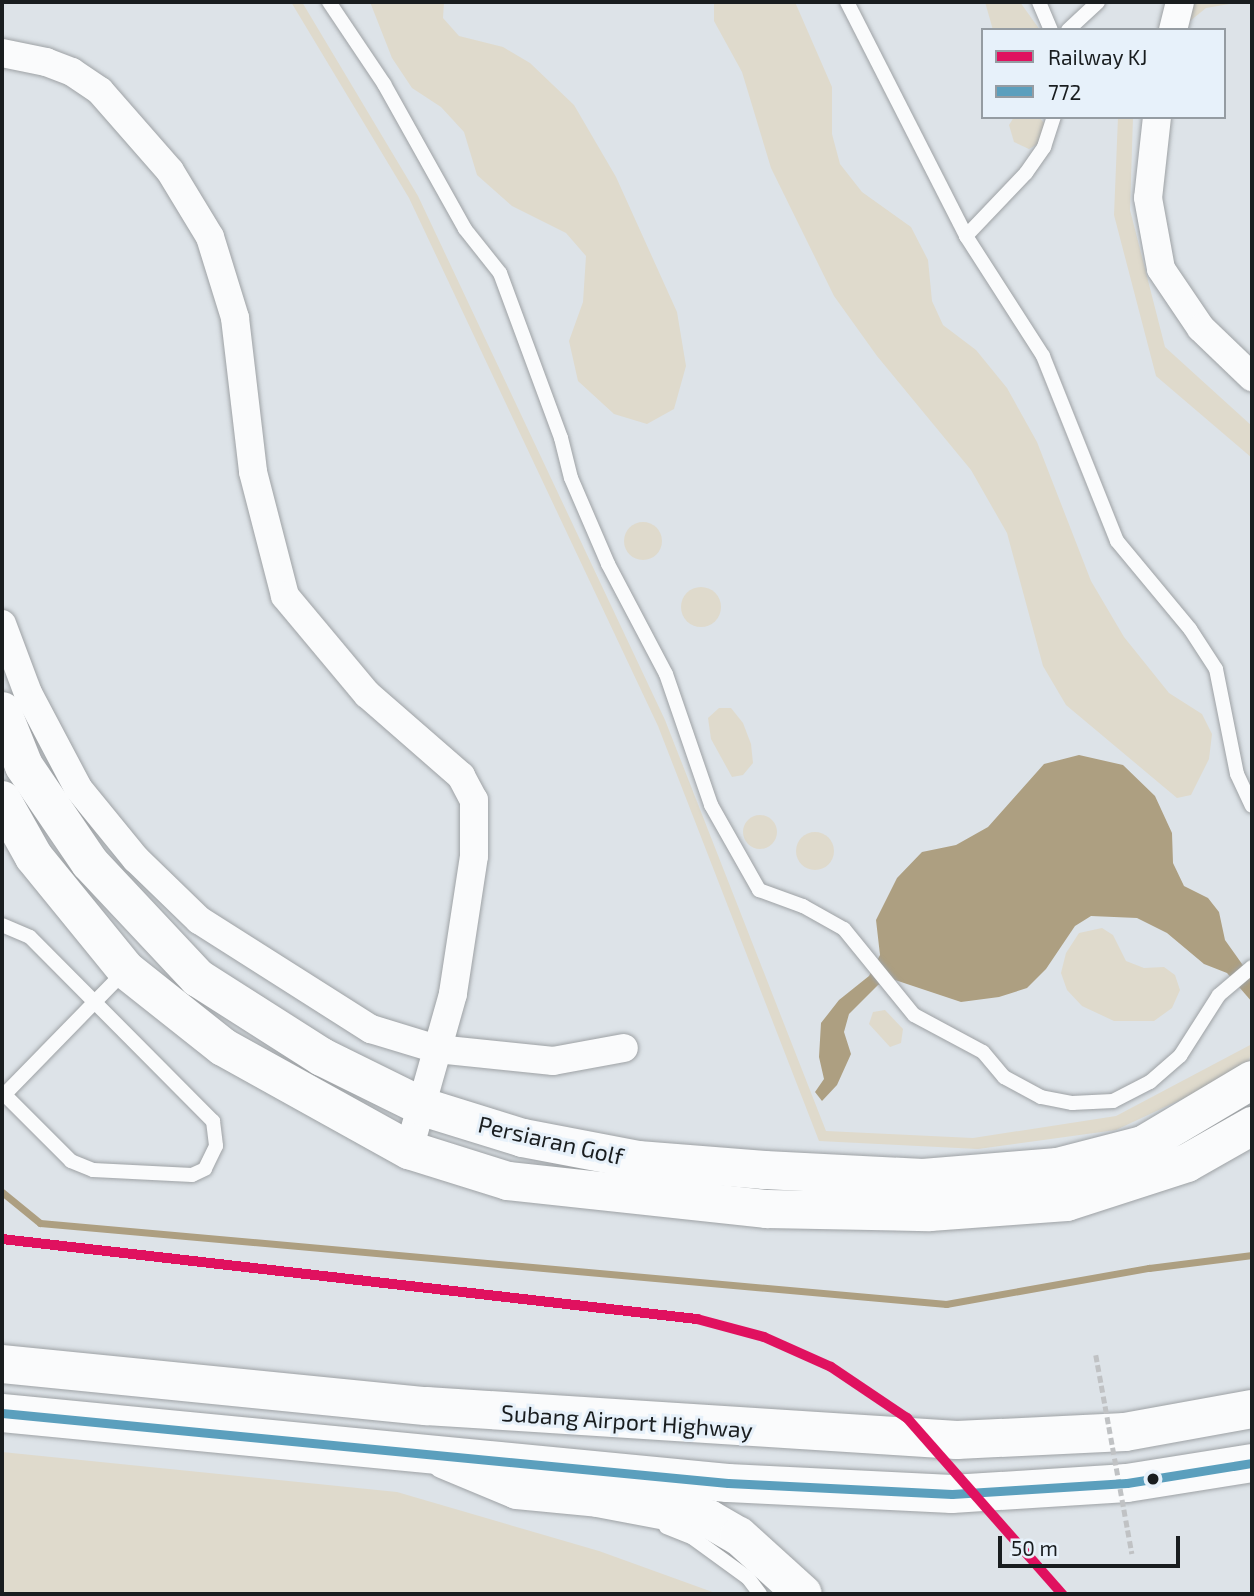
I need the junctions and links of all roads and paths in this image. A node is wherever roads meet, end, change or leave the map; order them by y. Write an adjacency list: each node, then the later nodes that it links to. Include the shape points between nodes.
1 (328, 2): 19 (lane, via 384,84 465,229 500,273 561,438 571,478 608,564 666,674 711,805 759,890 803,906 844,929 914,1015 983,1052 1004,1077 1041,1097 1072,1102 1113,1101 1150,1082 1180,1056 1219,995)
2 (847, 2): 12 (lane)
3 (1039, 2): 6 (lane)
4 (1098, 2): 7 (lane)
5 (1180, 2): 8 (street)
6 (1050, 28)
7 (1071, 28)
8 (1174, 28)
9 (2, 53): 23 (street, via 59,67 100,91 170,171 210,237 235,317 253,472 285,596 367,694 461,776 474,800 474,856 453,994)
10 (1053, 119): 12 (lane, via 1044,147 1026,173)
11 (1157, 119): 13 (street, via 1148,198 1161,269 1201,328)
12 (966, 236): 17 (lane, via 1043,356 1117,541 1190,629 1216,669 1237,774)
13 (1252, 377)
14 (2, 624): 23 (street, via 28,693 78,788 136,859 200,920 371,1029)
15 (2, 711): 26 (street, Persiaran Golf, via 24,766 90,863 198,978 322,1057)
16 (2, 800): 20 (street, Persiaran Golf, via 34,857)
17 (1252, 806)
18 (2, 925): 21 (lane, via 30,937)
19 (1251, 968)
20 (126, 970): 21 (lane); 28 (street, Persiaran Golf, via 223,1047)
21 (92, 1004): 25 (lane); 25 (lane, via 212,1121 216,1146 205,1169 192,1175 93,1170 71,1161)
22 (624, 1048): 23 (street, via 553,1061)
23 (437, 1049): 26 (street)
24 (1252, 1080): 26 (street, Persiaran Golf, via 1143,1145 1058,1167 923,1178 638,1160 523,1138)
25 (3, 1094)
26 (423, 1107): 28 (street)
27 (1252, 1125): 28 (street, Persiaran Golf, via 1187,1163 1067,1202 930,1212 767,1209 639,1197 508,1181)
28 (409, 1150)
29 (1096, 1355): 36 (path, bridge)
30 (2, 1364): 31 (street, Subang Airport Highway, via 426,1406 957,1440 1125,1432)
31 (1252, 1409)
32 (2, 1413): 33 (street)
33 (437, 1457): 34 (street, via 728,1483 952,1494 1127,1483); 35 (street, via 517,1490)
34 (1252, 1463)
35 (598, 1498): 37 (lane, via 693,1538 748,1578); 38 (street, via 709,1519 739,1536)
36 (1132, 1554)
37 (760, 1594)
38 (803, 1594)

